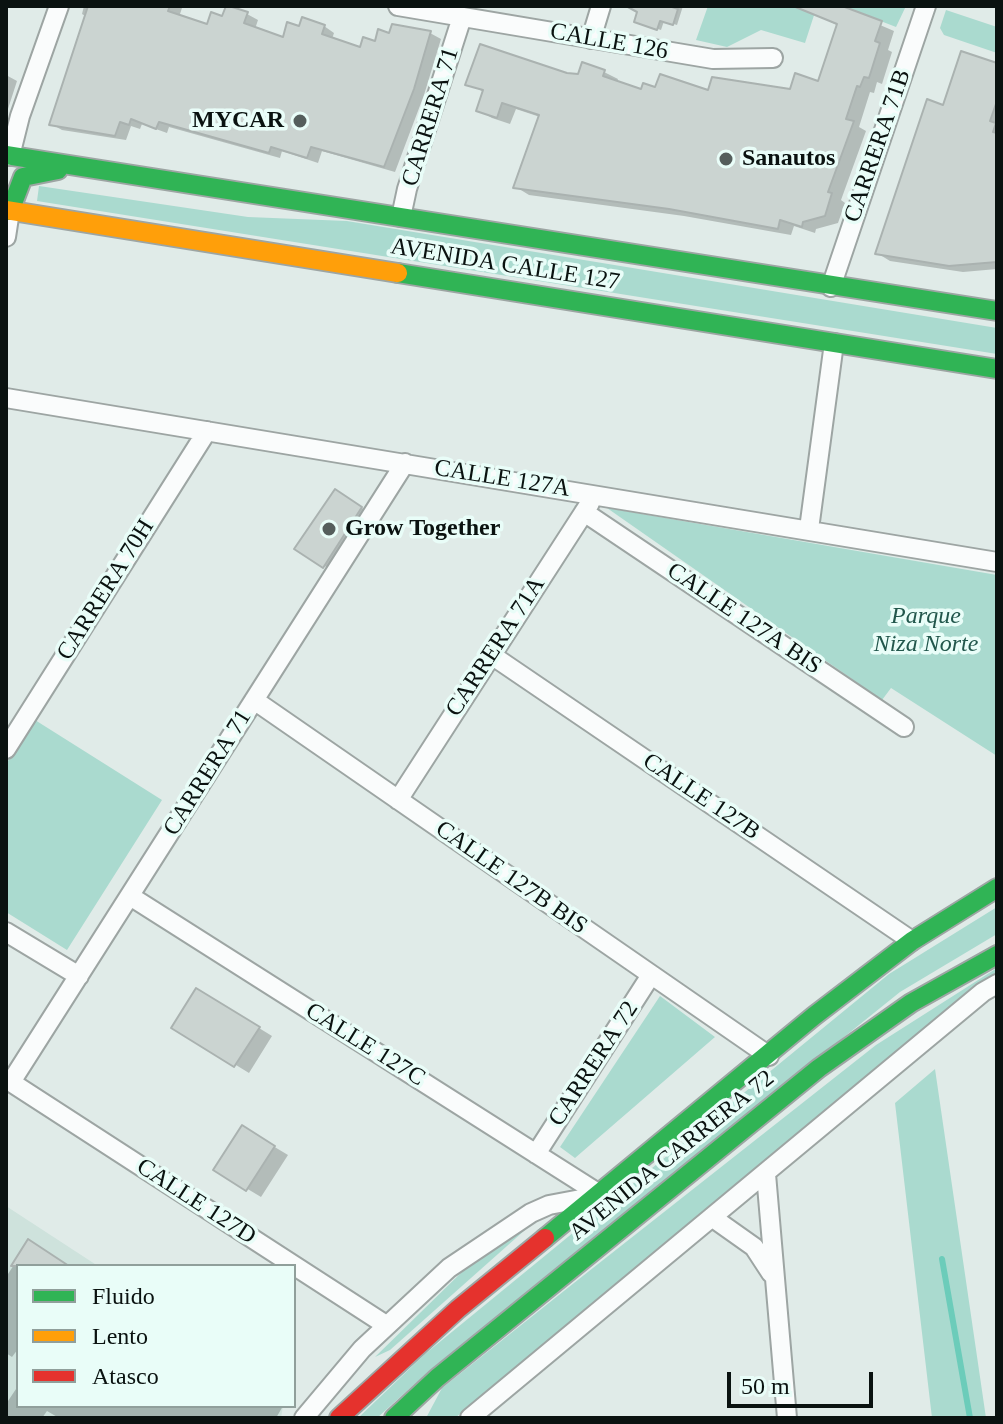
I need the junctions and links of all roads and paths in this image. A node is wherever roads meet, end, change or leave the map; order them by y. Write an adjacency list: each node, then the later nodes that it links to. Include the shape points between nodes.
1 (59, 6): 8 (street)
2 (398, 6): 5 (street, CALLE 126)
3 (601, 6): 6 (street)
4 (926, 6): 13 (street, CARRERA 71B)
5 (462, 17): 6 (street, CALLE 126); 11 (street, CARRERA 71)
6 (591, 39): 7 (street, CALLE 126, via 713,59)
7 (773, 58)
8 (8, 155): 9 (main road, AVENIDA CALLE 127)
9 (95, 169): 10 (main road, via 47,170 23,177); 11 (main road, AVENIDA CALLE 127)
10 (8, 211): 12 (street); 15 (main road, AVENIDA CALLE 127)
11 (401, 217): 13 (main road, AVENIDA CALLE 127)
12 (6, 237)
13 (831, 287): 14 (main road, AVENIDA CALLE 127)
14 (997, 311)
15 (834, 343): 16 (main road, AVENIDA CALLE 127); 22 (street)
16 (997, 369)
17 (6, 398): 18 (street, CALLE 127A)
18 (207, 431): 19 (street, CALLE 127A); 27 (street, CARRERA 70H)
19 (405, 463): 20 (street, CALLE 127A); 25 (street, CARRERA 71)
20 (595, 494): 21 (street, CARRERA 71A); 22 (street, CALLE 127A)
21 (584, 512): 24 (street, CARRERA 71A); 26 (street, CALLE 127A BIS)
22 (809, 529): 23 (street, CALLE 127A)
23 (997, 562)
24 (490, 654): 28 (street, CARRERA 71A); 32 (street, CALLE 127B)
25 (254, 700): 28 (street, CALLE 127B BIS); 30 (street, CARRERA 71)
26 (904, 727)
27 (6, 749)
28 (398, 800): 34 (street, CALLE 127B BIS)
29 (997, 888): 32 (main road, AVENIDA CARRERA 72)
30 (130, 896): 35 (street, CARRERA 71); 39 (street, CALLE 127C)
31 (6, 932): 35 (street)
32 (912, 941): 37 (main road, AVENIDA CARRERA 72)
33 (997, 955): 47 (main road, AVENIDA CARRERA 72, via 911,1003 819,1068)
34 (651, 975): 37 (street, CALLE 127B BIS); 39 (street, CARRERA 72)
35 (79, 976): 38 (street, CARRERA 71)
36 (997, 984): 40 (street)
37 (769, 1056): 41 (main road, AVENIDA CARRERA 72)
38 (9, 1081): 43 (street, CALLE 127D)
39 (536, 1154): 41 (street, CALLE 127C)
40 (766, 1174): 42 (street); 45 (street)
41 (601, 1195): 46 (street, AVENIDA CARRERA 72, via 549,1205 515,1222 449,1268); 49 (main road, AVENIDA CARRERA 72, via 438,1326)
42 (713, 1218): 45 (street, via 754,1247); 52 (street)
43 (292, 1264)
44 (296, 1267): 46 (street, CALLE 127D)
45 (772, 1275): 53 (street)
46 (386, 1325): 48 (street, AVENIDA CARRERA 72)
47 (437, 1378): 50 (main road, AVENIDA CARRERA 72); 51 (main road)
48 (304, 1418)
49 (339, 1418)
50 (394, 1418)
51 (416, 1418)
52 (470, 1418)
53 (787, 1418)

